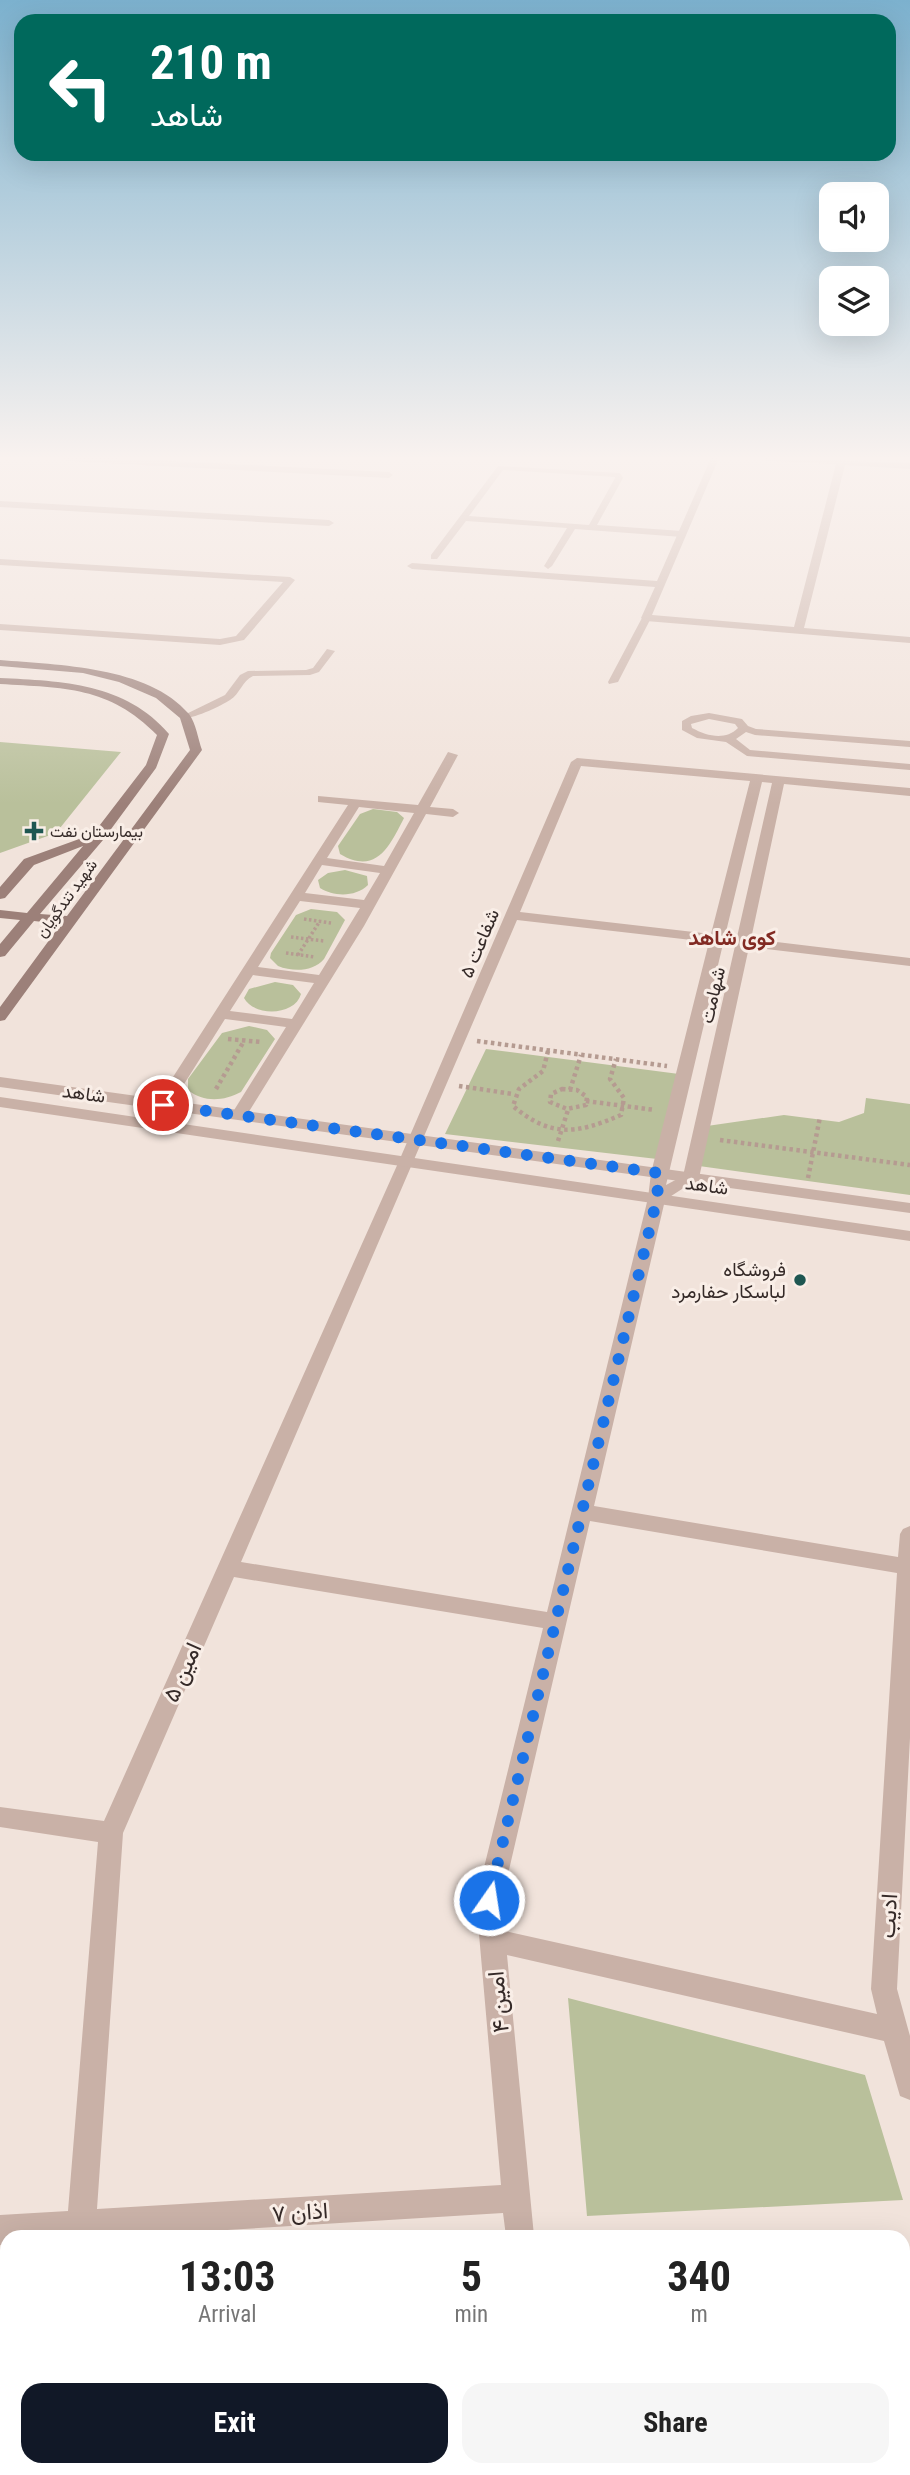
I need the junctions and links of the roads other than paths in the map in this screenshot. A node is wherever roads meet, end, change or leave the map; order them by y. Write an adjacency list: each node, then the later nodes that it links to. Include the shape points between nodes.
1 (185, 574): 7 (street, via 290,580 240,638 220,642)
2 (516, 574): 5 (street)
3 (665, 574): 5 (street)
4 (813, 574): 8 (street)
5 (661, 584): 6 (street)
6 (646, 618): 8 (street); 14 (lane)
7 (0, 627)
8 (798, 630): 9 (street)
9 (910, 639)
10 (330, 651): 16 (lane, via 316,670 307,673 251,673 229,697)
11 (0, 663): 12 (main road)
12 (83, 670): 15 (main road); 16 (main road, via 160,696)
13 (0, 681): 15 (main road, شهید تندگویان)
14 (613, 682)
15 (63, 685): 21 (main road, شهید تندگویان, via 92,690 139,711 163,734)
16 (185, 717): 22 (main road, شهید تندگویان, via 196,750)
17 (744, 728): 18 (lane); 18 (lane, via 738,721 717,716 686,723 696,736); 19 (lane)
18 (728, 738): 23 (lane, via 747,753)
19 (910, 744)
20 (452, 755): 29 (street)
21 (152, 765): 22 (main road); 31 (main road, شهید تندگویان)
22 (184, 766): 40 (main road, شهید تندگویان)
23 (910, 767)
24 (757, 778): 25 (street); 38 (street, شفاعت ۵, via 577,762); 41 (street, شهامت)
25 (779, 780): 26 (street); 42 (street, شهامت)
26 (910, 792)
27 (322, 799): 28 (street)
28 (356, 802): 29 (street); 32 (street)
29 (422, 809): 30 (street); 33 (street)
30 (453, 813)
31 (98, 836): 34 (main road, via 29,862); 39 (main road, شهید تندگویان)
32 (318, 861): 33 (street); 35 (street)
33 (388, 870): 36 (street)
34 (0, 895)
35 (296, 896): 36 (street); 45 (street)
36 (369, 905): 46 (street)
37 (0, 914): 39 (main road)
38 (512, 915): 41 (street); 54 (street, شفاعت ۵)
39 (30, 918): 40 (main road); 43 (main road, شهید تندگویان)
40 (71, 921): 48 (main road, شهید تندگویان)
41 (717, 940): 42 (street); 55 (street, شهامت)
42 (743, 942): 44 (street); 56 (street, شهامت)
43 (0, 953)
44 (910, 962)
45 (249, 971): 46 (street); 47 (street)
46 (323, 980): 49 (street)
47 (221, 1014): 49 (street); 52 (street)
48 (0, 1017)
49 (296, 1024): 53 (street)
50 (0, 1082): 52 (street, شاهد)
51 (0, 1102): 54 (street, شاهد)
52 (163, 1105): 53 (street, شاهد)
53 (239, 1115): 54 (street, شاهد)
54 (412, 1150): 55 (street, شاهد, via 551,1158); 57 (street, شاهد); 63 (street, امین ۵)
55 (659, 1173): 56 (street, شاهد); 57 (street, شهامت)
56 (691, 1178): 57 (street); 58 (street, شاهد)
57 (657, 1198): 59 (street, شاهد); 60 (street, امین ۴)
58 (910, 1208)
59 (910, 1236)
60 (582, 1512): 62 (street); 64 (street, امین ۴)
61 (910, 1534): 62 (street, ادیب)
62 (908, 1567): 65 (street, ادیب)
63 (227, 1568): 64 (street); 67 (street, امین ۵)
64 (556, 1622): 68 (street, امین ۴, via 489,1900)
65 (906, 1687): 69 (street, ادیب, via 884,1989)
66 (0, 1817): 67 (street)
67 (111, 1833): 72 (street, امین ۵)
68 (493, 1940): 69 (street); 71 (street, امین ۴)
69 (895, 2031): 70 (street, ادیب)
70 (910, 2087)
71 (516, 2198): 73 (street, اذان ۷); 74 (street, امین ۴)
72 (81, 2230)
73 (94, 2230)
74 (519, 2230)

